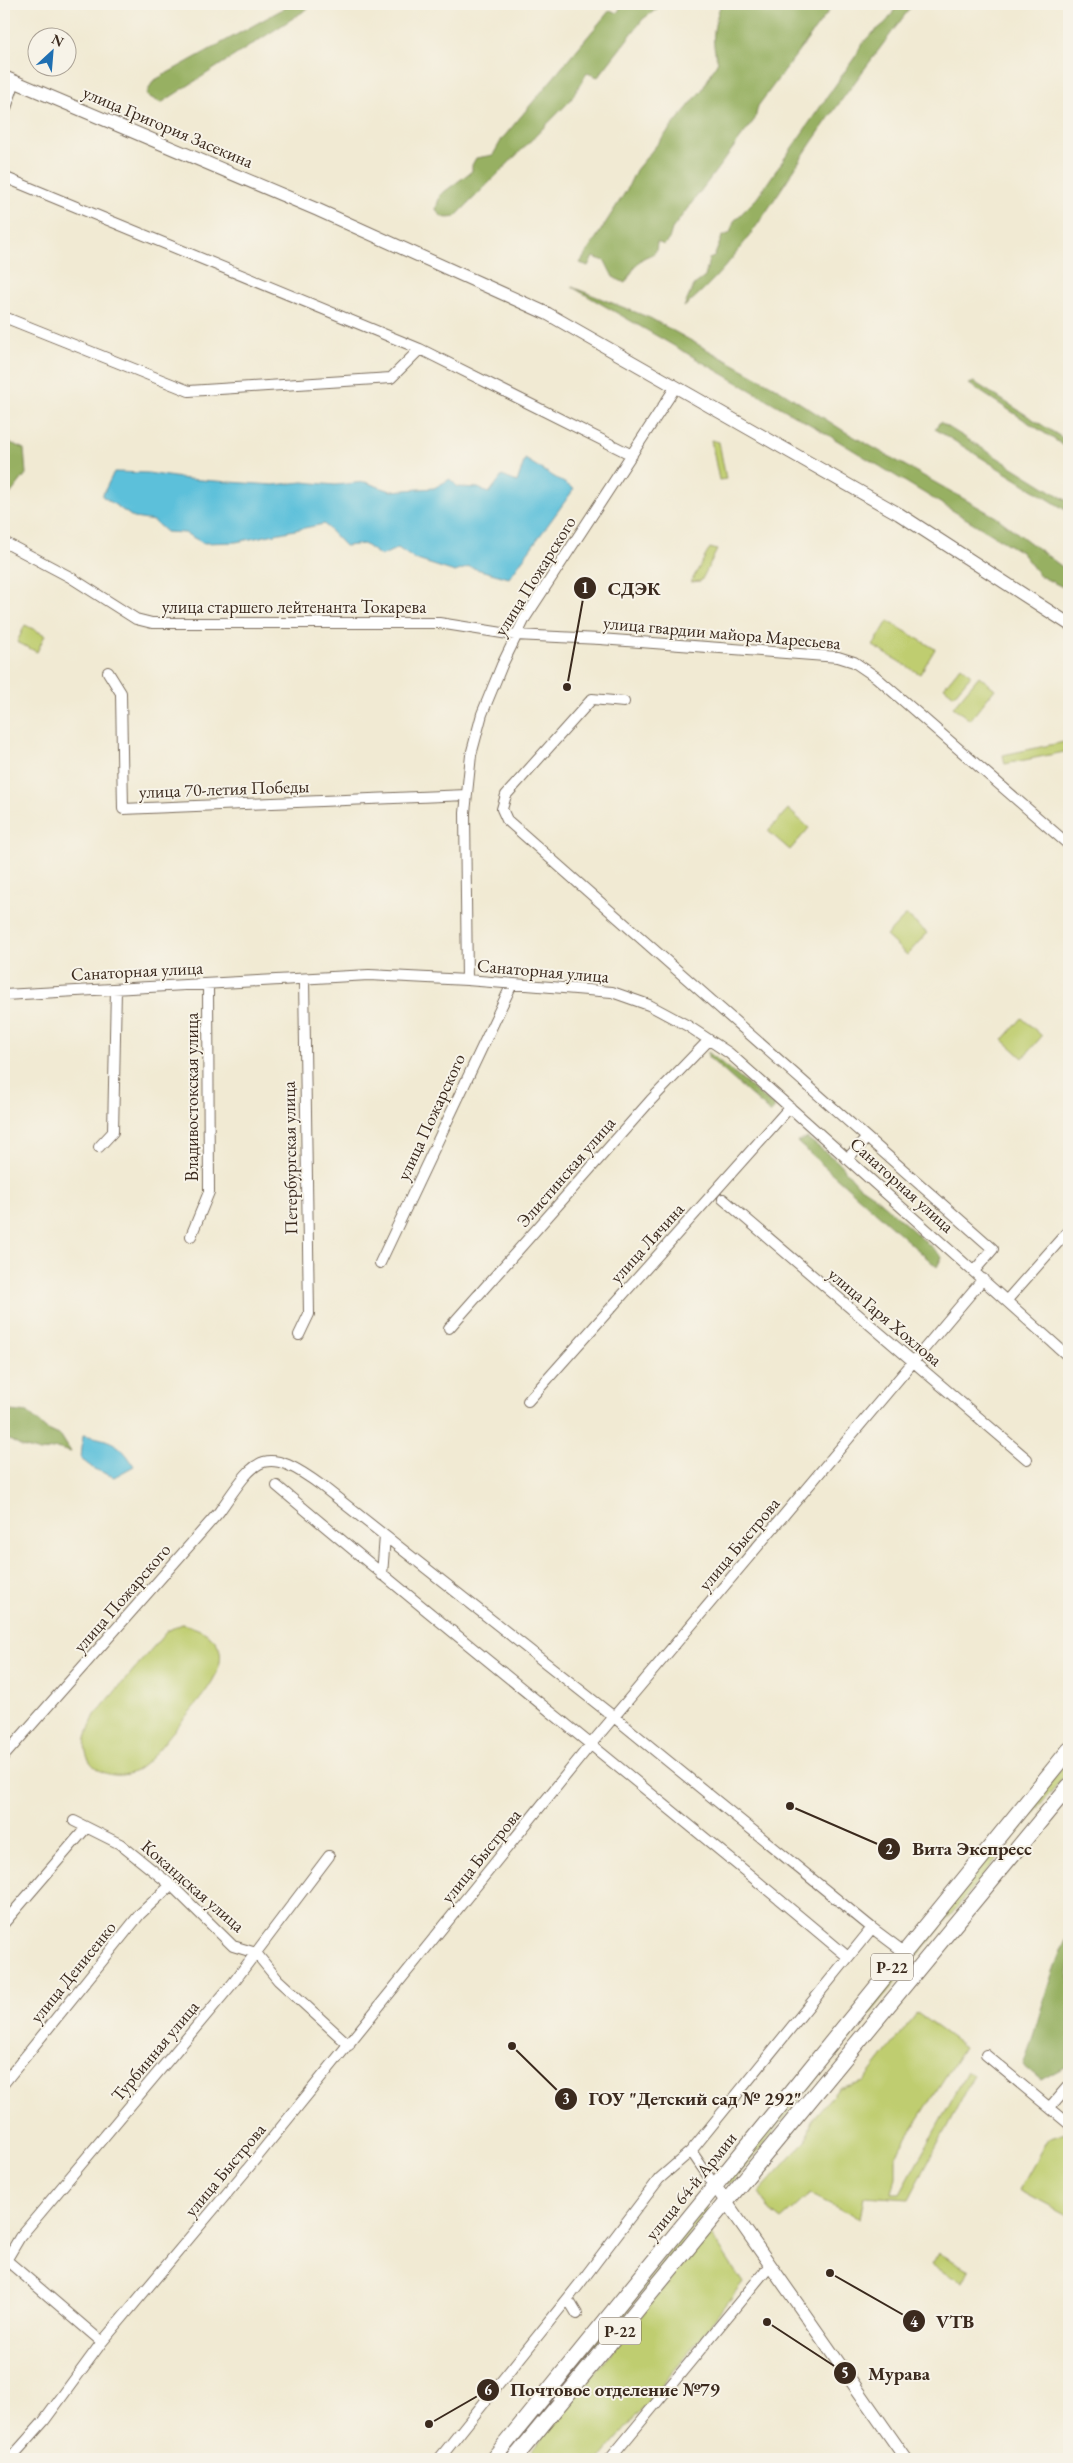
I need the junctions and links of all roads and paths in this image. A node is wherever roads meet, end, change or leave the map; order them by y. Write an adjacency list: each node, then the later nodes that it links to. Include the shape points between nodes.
1 (9, 79): 2 (street); 6 (main road, улица Григория Засекина, via 318,210 548,314)
2 (4, 114)
3 (4, 177): 5 (street)
4 (4, 317): 5 (street, via 189,391 391,378)
5 (420, 349): 7 (street)
6 (675, 388): 7 (street, улица Пожарского); 9 (main road, улица Григория Засекина, via 899,514)
7 (632, 455): 10 (street, улица Пожарского)
8 (4, 542): 10 (street, улица старшего лейтенанта Токарева, via 70,577 136,619 152,623 439,623)
9 (1069, 624)
10 (515, 635): 13 (street, улица Пожарского, via 482,714 471,755); 14 (street, улица гвардии майора Маресьева, via 846,658 876,677)
11 (108, 672): 13 (street, улица 70-летия Победы, via 121,693 123,809)
12 (624, 702): 23 (street, via 592,699 506,795 503,814)
13 (467, 795): 16 (street, улица Пожарского)
14 (1069, 844)
15 (304, 978): 16 (street, Санаторная улица, via 393,975); 17 (street, Санаторная улица); 34 (street, Петербургская улица, via 308,1314)
16 (467, 980): 18 (street, Санаторная улица)
17 (208, 984): 19 (street, Санаторная улица); 28 (street, Владивостокская улица, via 209,1192)
18 (512, 984): 21 (street, Санаторная улица, via 612,992 649,1005); 29 (street, улица Пожарского)
19 (116, 988): 20 (street, Санаторная улица); 24 (street, via 113,1132)
20 (4, 995)
21 (710, 1040): 22 (street, Санаторная улица); 33 (street, Элистинская улица, via 651,1100)
22 (790, 1107): 25 (street, Санаторная улица); 37 (street, улица Лячина)
23 (866, 1139): 25 (street); 30 (street, via 993,1248)
24 (99, 1148)
25 (847, 1158): 30 (street, Санаторная улица)
26 (723, 1199): 36 (street, улица Гаря Хохлова)
27 (1069, 1230): 32 (street)
28 (191, 1236)
29 (380, 1263)
30 (974, 1270): 31 (street, Санаторная улица)
31 (983, 1278): 32 (street, Санаторная улица); 36 (street, улица Быстрова)
32 (1007, 1300): 35 (street, Санаторная улица)
33 (449, 1328)
34 (300, 1335)
35 (1069, 1356)
36 (913, 1362): 38 (street, улица Гаря Хохлова); 42 (street, улица Быстрова)
37 (528, 1401)
38 (1027, 1459)
39 (277, 1486): 41 (street)
40 (385, 1536): 41 (street); 42 (street); 45 (street, улица Пожарского, via 305,1473 277,1461 263,1461 250,1469 219,1512)
41 (382, 1575): 43 (street)
42 (614, 1717): 43 (street, улица Быстрова); 52 (street)
43 (591, 1744): 55 (street); 56 (street, улица Быстрова)
44 (1069, 1750): 53 (highway, улица 64-й Армии / Р-22)
45 (4, 1756)
46 (1069, 1786): 64 (highway, улица 64-й Армии / Р-22)
47 (74, 1822): 48 (street, Кокандская улица)
48 (86, 1828): 50 (street, Кокандская улица, via 120,1844); 51 (street)
49 (329, 1856): 54 (street, Турбинная улица)
50 (171, 1885): 54 (street, Кокандская улица, via 233,1946); 58 (street, улица Денисенко, via 140,1914)
51 (4, 1923)
52 (872, 1928): 53 (street); 55 (street)
53 (904, 1952): 63 (highway, улица 64-й Армии / Р-22)
54 (256, 1953): 56 (street, via 278,1980); 65 (street, Турбинная улица, via 20,2237)
55 (848, 1957): 62 (street)
56 (349, 2045): 69 (street, улица Быстрова)
57 (986, 2055): 60 (street)
58 (4, 2083)
59 (1069, 2085): 60 (street)
60 (1050, 2107): 61 (street)
61 (1069, 2124)
62 (690, 2151): 63 (street); 67 (street, via 659,2179)
63 (715, 2186): 64 (main road); 72 (highway, улица 64-й Армии / Р-22)
64 (726, 2202): 66 (main road); 73 (highway, улица 64-й Армии / Р-22)
65 (5, 2261): 69 (street)
66 (770, 2266): 74 (street); 75 (main road)
67 (568, 2299): 68 (street); 71 (street)
68 (577, 2314)
69 (102, 2342): 70 (street, улица Быстрова, via 44,2421)
70 (10, 2459)
71 (439, 2459)
72 (493, 2459)
73 (514, 2459)
74 (610, 2459)
75 (906, 2459)

